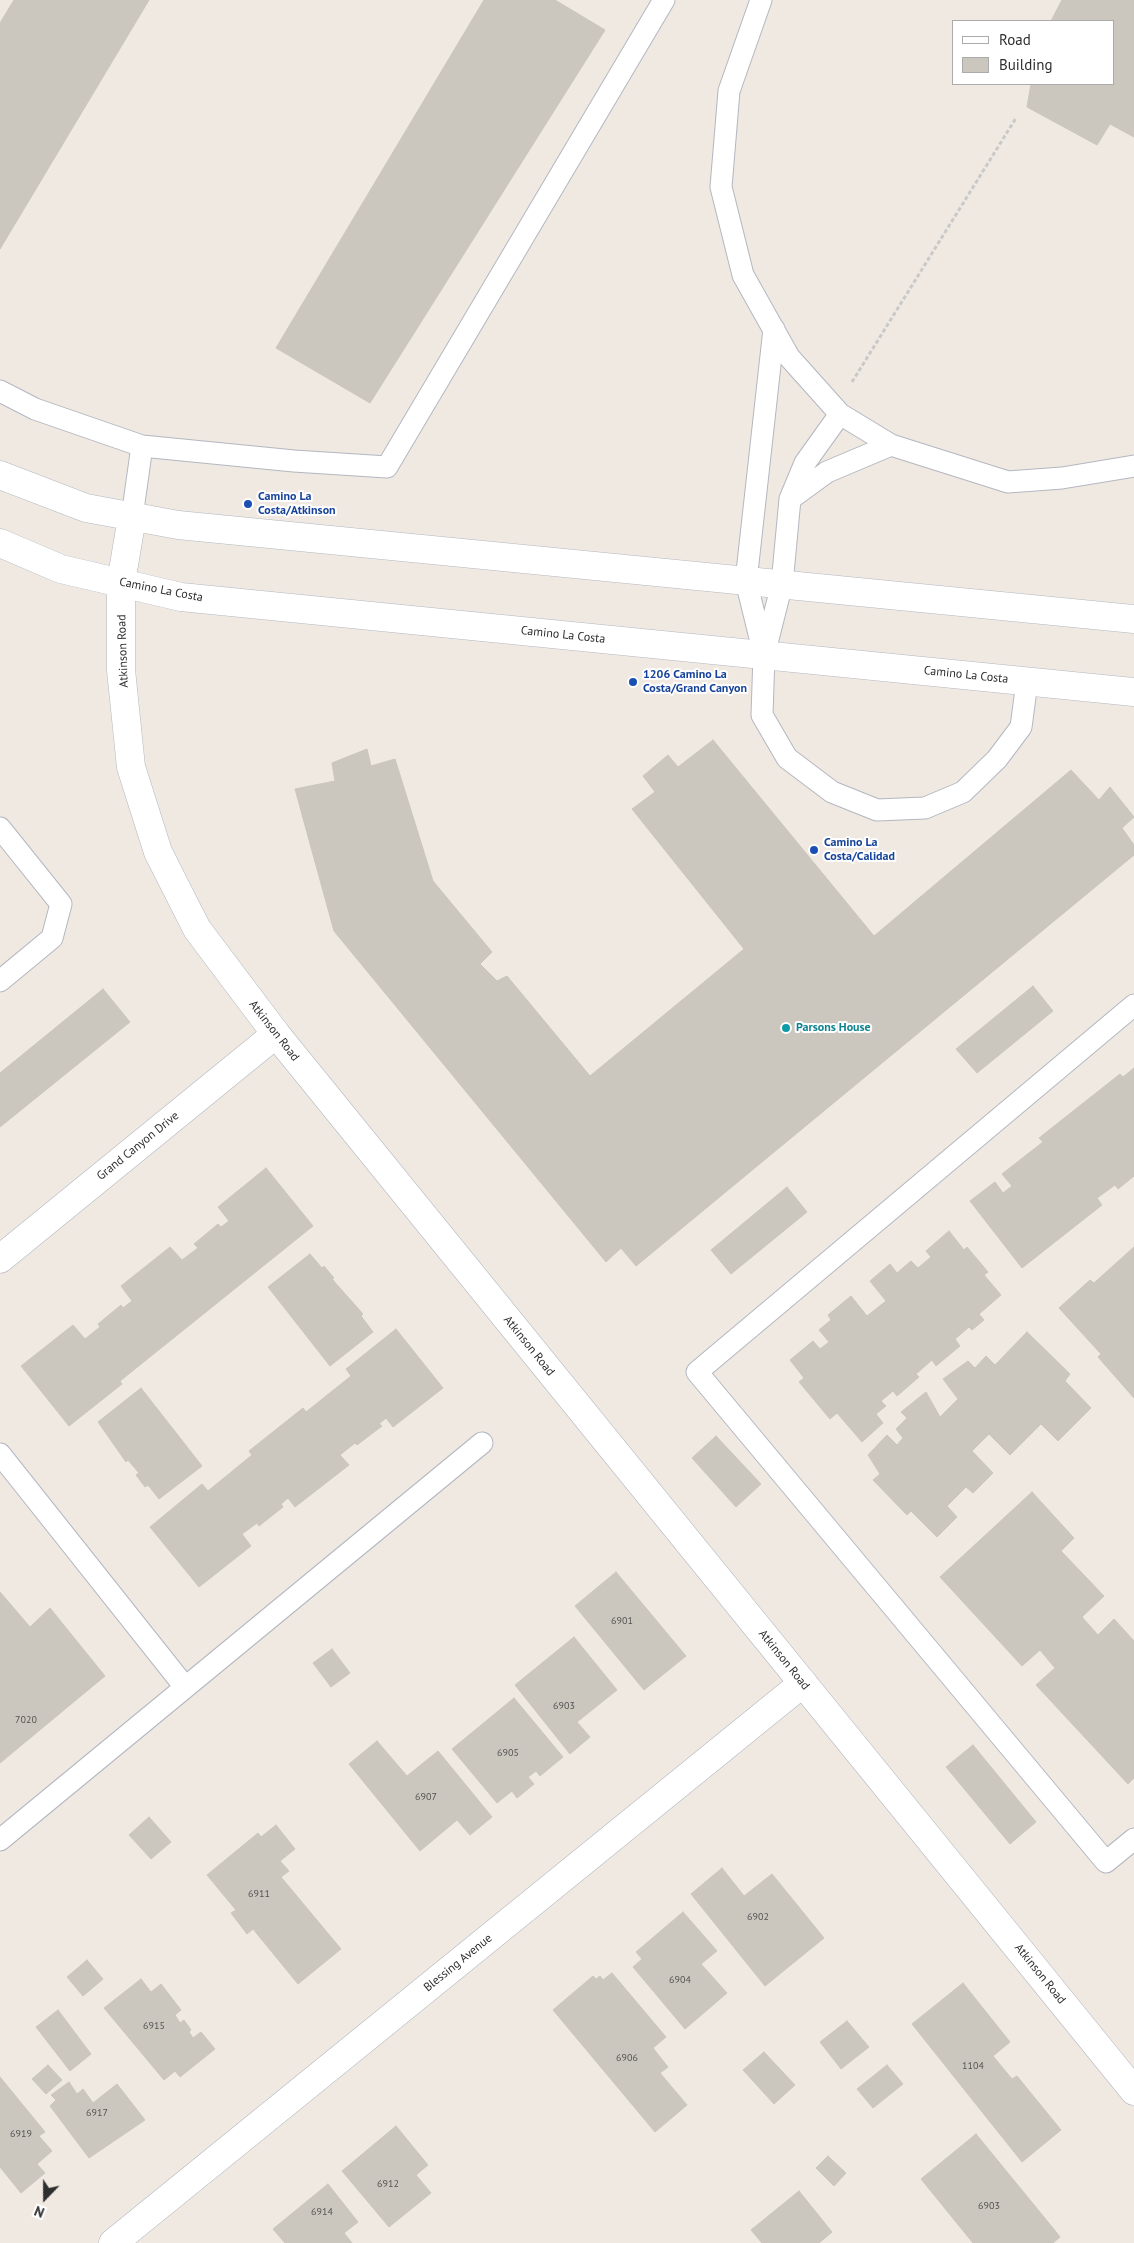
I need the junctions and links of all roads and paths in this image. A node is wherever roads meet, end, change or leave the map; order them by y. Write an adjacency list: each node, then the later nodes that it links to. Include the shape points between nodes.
1 (664, 0): 9 (lane, via 387,467)
2 (761, 0): 4 (lane, via 728,91 721,187 743,275)
3 (1016, 118): 5 (path)
4 (774, 329): 7 (lane, via 789,357); 15 (lane)
5 (849, 386)
6 (0, 391): 9 (lane, via 35,409)
7 (840, 414): 8 (lane); 12 (lane, via 805,463)
8 (891, 445): 10 (lane, via 1008,482 1062,478); 12 (lane, via 827,472)
9 (142, 446): 13 (lane)
10 (1134, 466)
11 (0, 474): 13 (street, via 86,508)
12 (790, 499): 17 (lane)
13 (132, 517): 15 (street, via 178,525); 16 (street, Atkinson Road)
14 (0, 543): 16 (street, Camino La Costa, via 61,569)
15 (746, 581): 17 (street); 19 (lane)
16 (121, 583): 19 (street, Camino La Costa, via 181,597); 25 (street, Atkinson Road, via 122,670 132,767 158,852 197,929)
17 (782, 584): 18 (street); 19 (lane)
18 (1134, 619)
19 (764, 655): 20 (street, Camino La Costa); 20 (lane, via 762,715 787,758 832,792 877,810 925,808 963,792 997,759 1021,727)
20 (1027, 682): 21 (street, Camino La Costa)
21 (1134, 692)
22 (0, 828): 23 (lane, via 61,904 52,938)
23 (0, 981)
24 (1134, 1005): 31 (lane, via 697,1372 1106,1862)
25 (276, 1034): 26 (street, Grand Canyon Drive); 29 (street, Atkinson Road)
26 (0, 1259)
27 (482, 1443): 30 (lane)
28 (0, 1454): 30 (lane)
29 (803, 1683): 33 (street, Atkinson Road); 34 (street, Blessing Avenue)
30 (185, 1687): 32 (lane)
31 (1134, 1839)
32 (0, 1840)
33 (1134, 2091)
34 (114, 2243)

